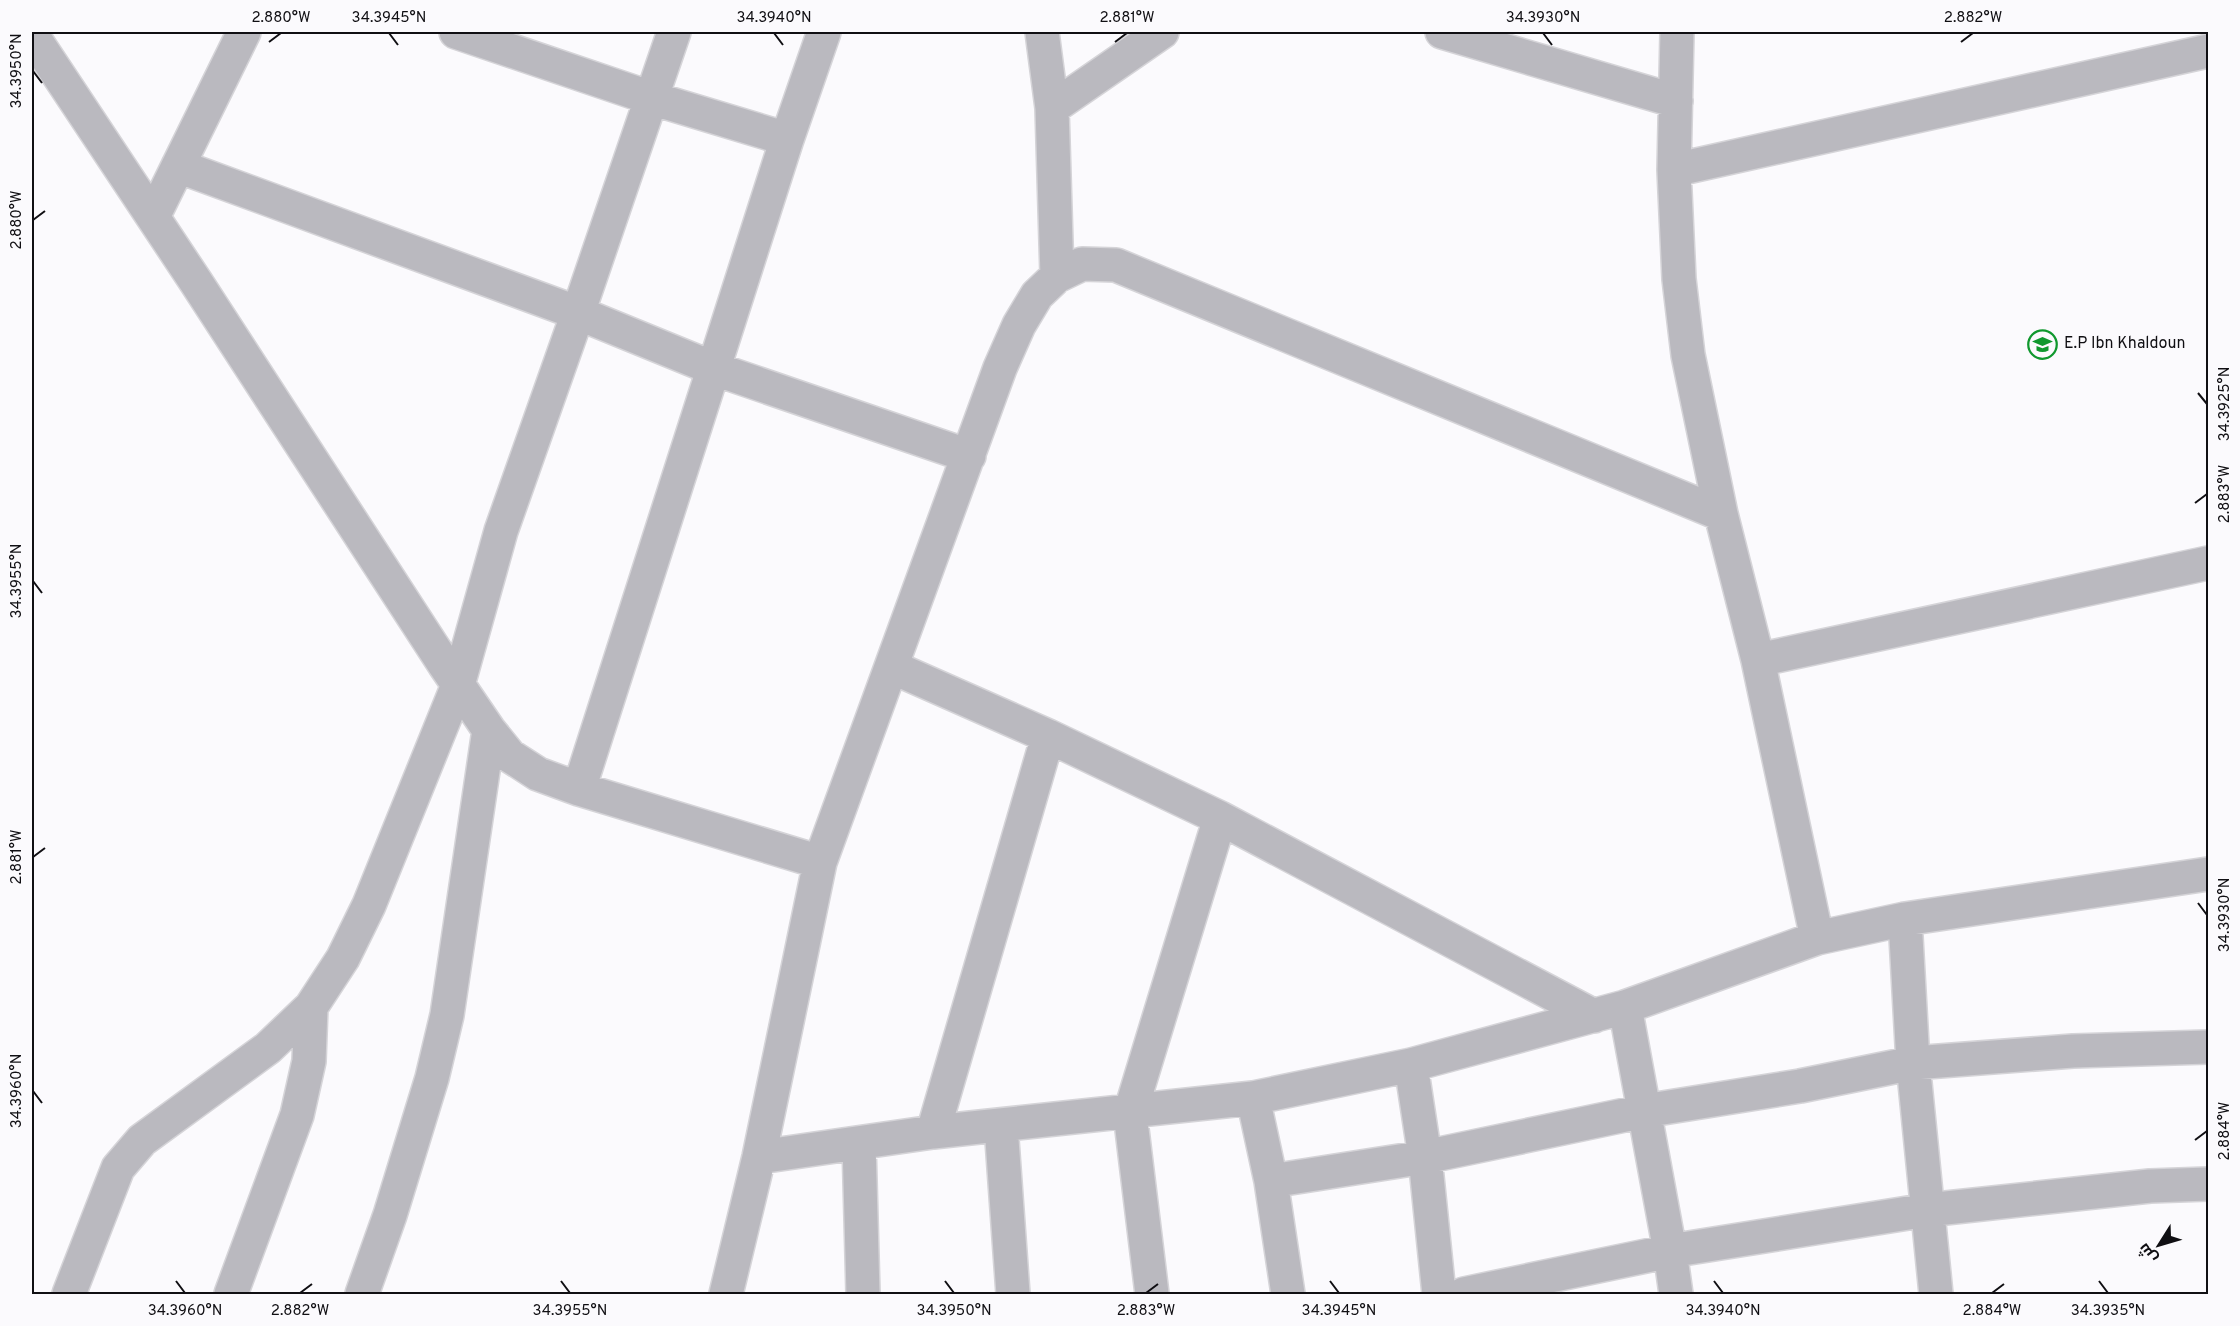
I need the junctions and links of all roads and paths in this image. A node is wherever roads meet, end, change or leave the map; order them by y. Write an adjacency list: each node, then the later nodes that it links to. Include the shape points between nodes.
1 (244, 32): 15 (street)
2 (456, 32): 11 (street)
3 (674, 32): 11 (street)
4 (824, 32): 14 (street)
5 (1042, 32): 13 (street)
6 (1162, 32): 13 (street)
7 (1443, 32): 12 (street)
8 (1677, 32): 12 (street)
9 (32, 35): 17 (street)
10 (2208, 51): 16 (street)
11 (651, 98): 14 (street); 19 (street)
12 (1676, 101): 16 (street)
13 (1052, 108): 18 (street)
14 (787, 139): 20 (street)
15 (178, 166): 17 (street); 19 (street)
16 (1674, 170): 22 (street, via 1678,279 1688,355)
17 (153, 217): 26 (street)
18 (1057, 276): 21 (street, via 1037,295 1019,325); 22 (street, via 1082,264 1116,265)
19 (578, 313): 20 (street); 26 (street, via 501,531)
20 (715, 369): 21 (street); 29 (street)
21 (969, 456): 25 (street)
22 (1721, 514): 24 (street)
23 (2208, 563): 24 (street)
24 (1758, 660): 34 (street)
25 (892, 667): 28 (street); 31 (street)
26 (458, 685): 27 (street); 35 (street, via 369,905 343,958)
27 (489, 730): 29 (street, via 510,756 538,774); 54 (street, via 447,1015 432,1078)
28 (1048, 736): 30 (street); 44 (street)
29 (579, 789): 31 (street)
30 (1220, 818): 36 (street); 42 (street)
31 (820, 862): 46 (street)
32 (2208, 874): 33 (street)
33 (1905, 919): 34 (street); 38 (street)
34 (1817, 938): 36 (street)
35 (311, 1007): 52 (street, via 268,1048 142,1140 118,1168); 53 (street, via 309,1061 297,1115)
36 (1609, 1011): 39 (street); 41 (street)
37 (2208, 1047): 38 (street, via 2073,1051)
38 (1913, 1063): 41 (street); 50 (street)
39 (1411, 1065): 40 (street); 47 (street)
40 (1253, 1098): 42 (street); 48 (street)
41 (1644, 1111): 47 (street); 51 (street)
42 (1130, 1113): 43 (street); 58 (street)
43 (1001, 1126): 44 (street); 57 (street)
44 (933, 1132): 45 (street)
45 (859, 1143): 46 (street); 56 (street)
46 (759, 1157): 55 (street)
47 (1425, 1157): 48 (street); 60 (street)
48 (1271, 1181): 59 (street)
49 (2208, 1184): 50 (street, via 2150,1186)
50 (1927, 1210): 51 (street); 63 (street)
51 (1670, 1251): 61 (street); 62 (street)
52 (69, 1294)
53 (231, 1294)
54 (362, 1294)
55 (726, 1294)
56 (863, 1294)
57 (1013, 1294)
58 (1152, 1294)
59 (1288, 1294)
60 (1439, 1294)
61 (1464, 1294)
62 (1676, 1294)
63 (1936, 1294)

